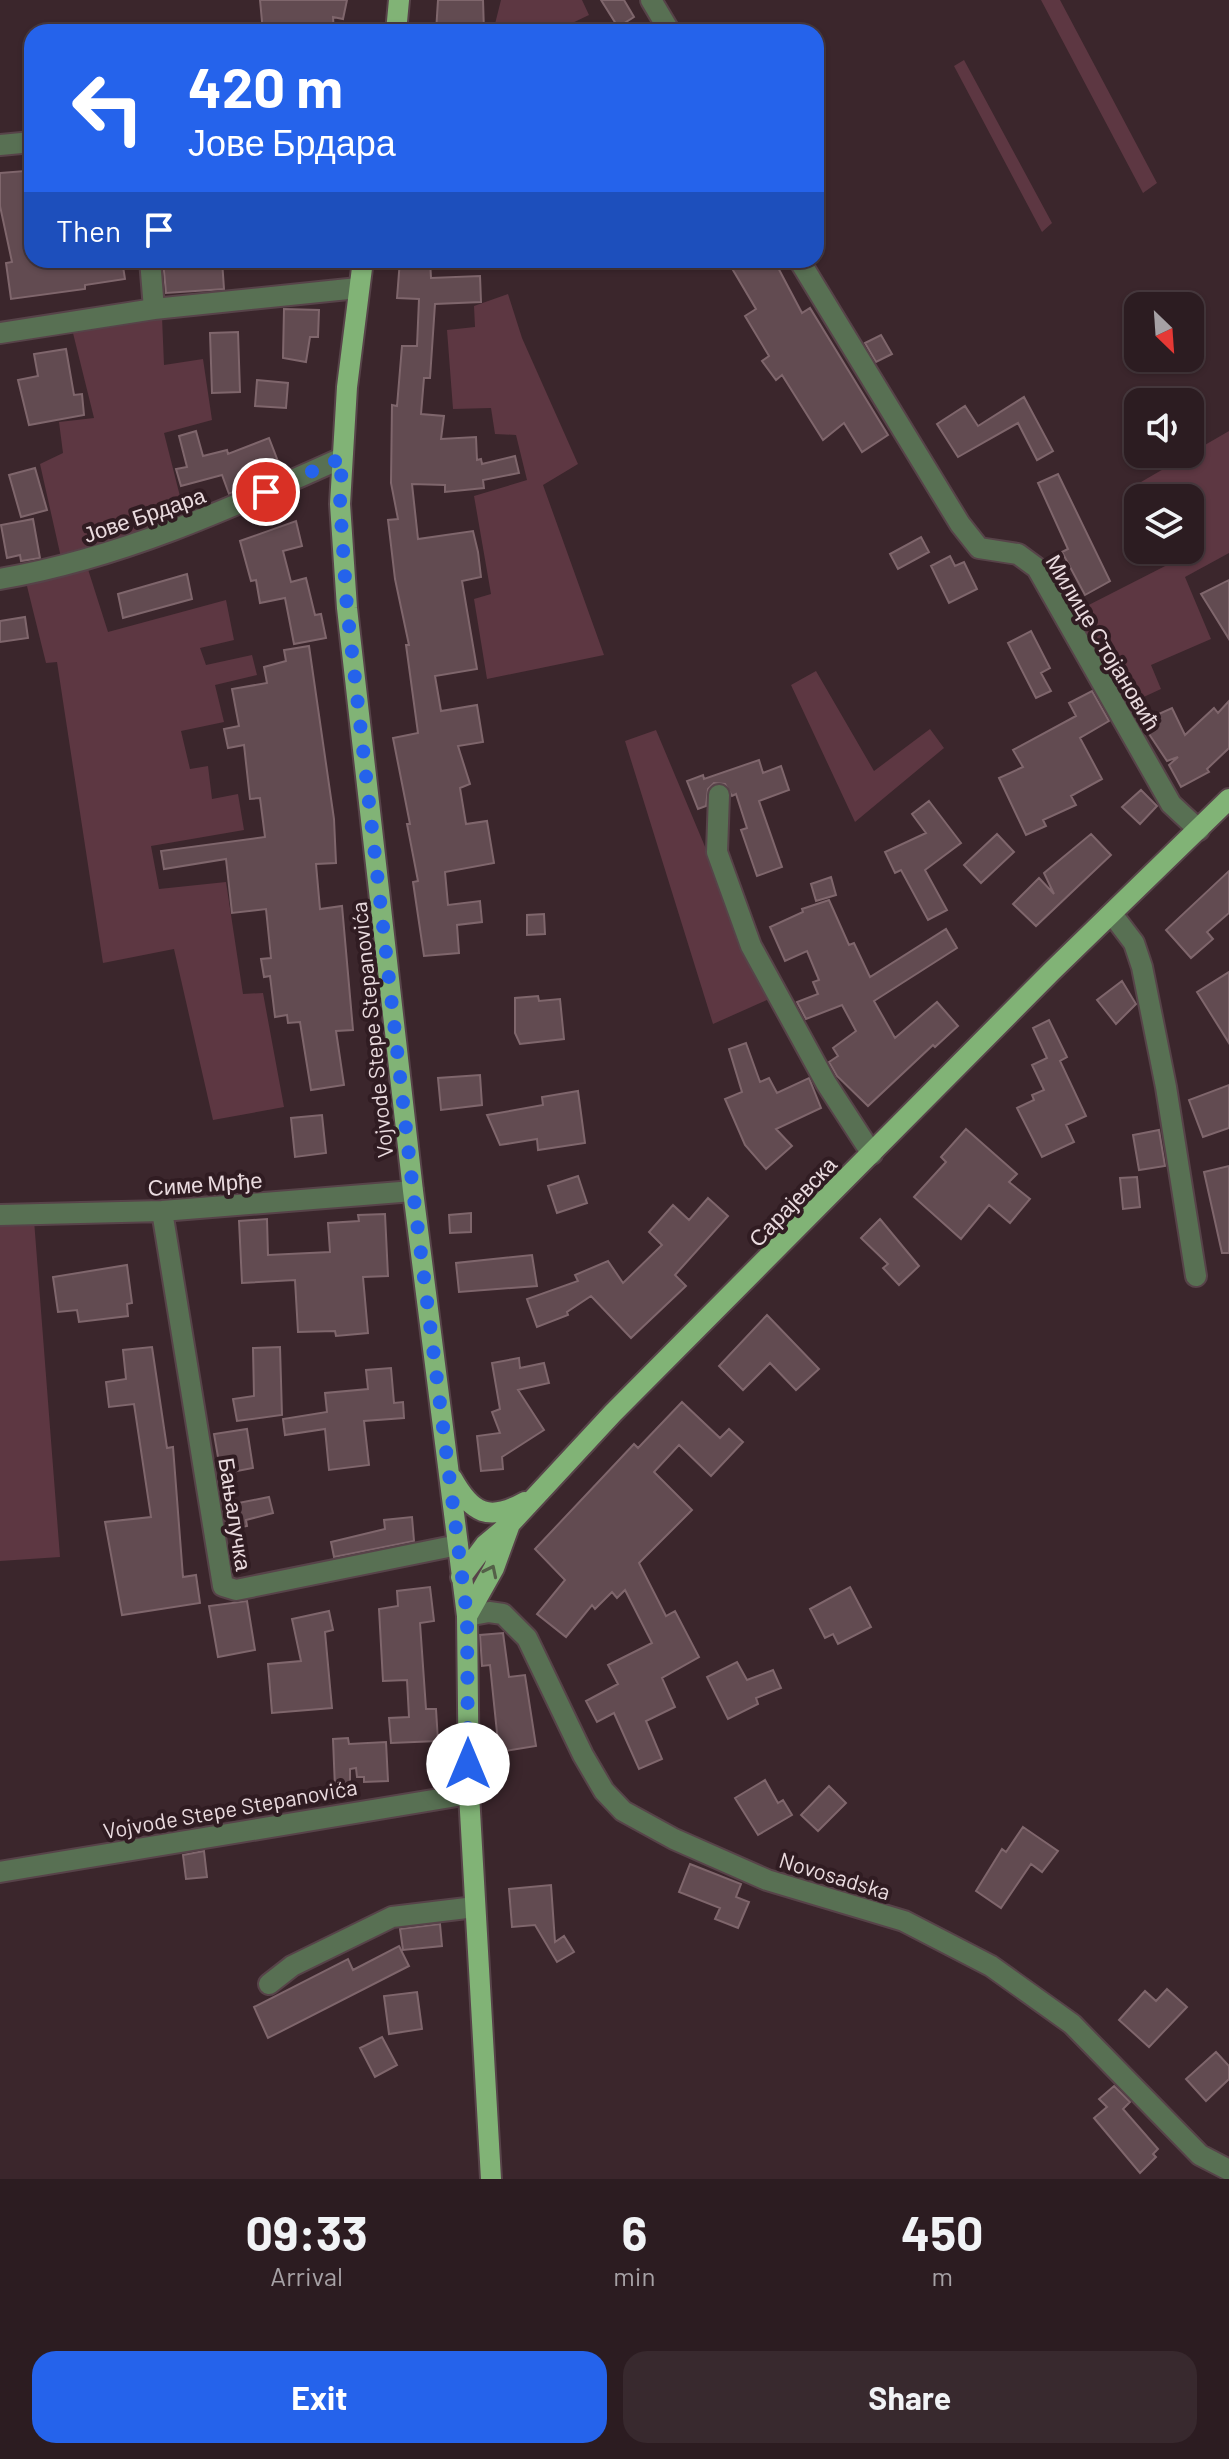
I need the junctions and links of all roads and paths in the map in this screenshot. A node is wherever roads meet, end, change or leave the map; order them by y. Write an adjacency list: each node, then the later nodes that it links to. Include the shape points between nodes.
1 (399, 0): 3 (main road)
2 (651, 0): 4 (street)
3 (397, 24)
4 (665, 24)
5 (24, 143): 6 (street)
6 (0, 145)
7 (151, 268): 11 (street)
8 (362, 268): 10 (main road, Vojvode Stepe Stepanovića)
9 (804, 268): 17 (street, Милице Стојановић, via 960,524 979,548 1018,554 1037,568 1171,804)
10 (358, 288): 11 (street); 13 (main road, Vojvode Stepe Stepanovića)
11 (154, 309): 12 (street)
12 (0, 333)
13 (342, 458): 14 (street, Јове Брдара, via 163,535 71,564); 20 (main road, Vojvode Stepe Stepanovića, via 347,608)
14 (0, 579)
15 (719, 795): 19 (street, via 717,852 751,946 826,1083)
16 (1229, 799): 17 (main road, Сарајевска)
17 (1199, 830): 18 (main road, Сарајевска)
18 (1112, 914): 19 (main road, Сарајевска); 23 (street, via 1134,943 1142,967)
19 (872, 1154): 25 (main road, Сарајевска)
20 (413, 1191): 21 (street, Симе Мрђе); 24 (main road, Vojvode Stepe Stepanovića)
21 (162, 1211): 22 (street, Симе Мрђе); 27 (street, Бањалучка, via 223,1586 236,1590)
22 (0, 1215)
23 (1196, 1276)
24 (450, 1473): 25 (main road, via 461,1494 481,1512 501,1513); 27 (main road, Vojvode Stepe Stepanovića)
25 (536, 1496): 26 (main road, Сарајевска)
26 (510, 1524): 28 (main road, Сарајевска, via 485,1545); 29 (main road, one-way to 26, via 494,1568)
27 (458, 1545): 28 (main road, Vojvode Stepe Stepanovića)
28 (461, 1577): 29 (main road, Vojvode Stepe Stepanovića)
29 (467, 1616): 30 (main road, Vojvode Stepe Stepanovića); 34 (street, Novosadska, via 503,1614 527,1638 583,1755 623,1811 767,1880 904,1921 991,1966 1072,2024 1200,2155)
30 (469, 1794): 31 (street, Vojvode Stepe Stepanovića); 32 (main road, Vojvode Stepe Stepanovića)
31 (0, 1872)
32 (475, 1907): 33 (street, via 392,1917 292,1966); 35 (main road, Vojvode Stepe Stepanovića)
33 (269, 1984)
34 (1229, 2170)
35 (491, 2179)

